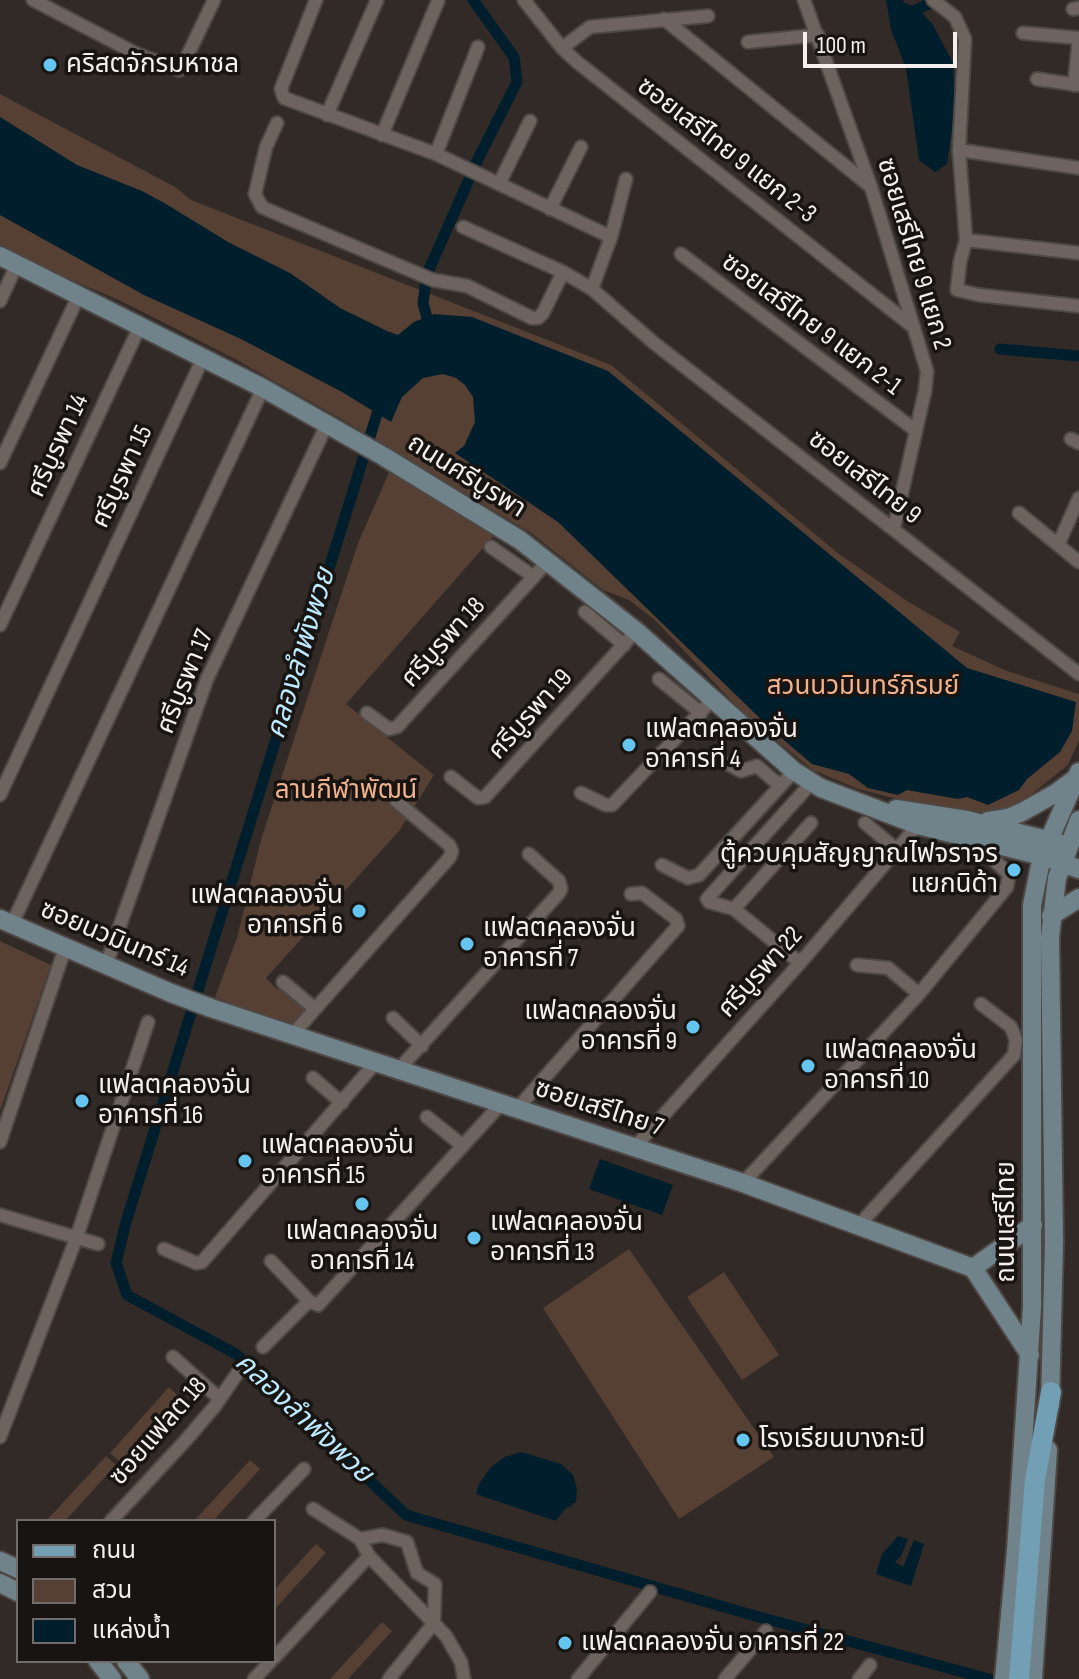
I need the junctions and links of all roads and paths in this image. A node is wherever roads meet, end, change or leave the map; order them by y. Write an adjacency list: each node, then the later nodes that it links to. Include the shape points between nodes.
1 (33, 0): 2 (street, via 179,70)
2 (214, 0)
3 (316, 0): 19 (street, via 281,89 284,98)
4 (377, 0): 19 (street)
5 (524, 0): 16 (street, ซอยเสรีไทย 9 แยก 2-3)
6 (804, 0): 12 (street, ซอยเสรีไทย 9 แยก 2)
7 (933, 0): 24 (street, via 955,17 965,39)
8 (438, 1): 22 (street)
9 (708, 16): 10 (street)
10 (664, 19): 16 (street, via 590,27); 29 (street)
11 (1023, 33): 13 (street)
12 (818, 35): 14 (street); 29 (street, ซอยเสรีไทย 9 แยก 2)
13 (1079, 38): 18 (street)
14 (748, 42)
15 (478, 47): 25 (street)
16 (562, 48): 43 (street, ซอยเสรีไทย 9 แยก 2-3)
17 (1037, 79): 18 (street)
18 (1076, 85)
19 (327, 115): 22 (street)
20 (530, 121): 28 (street)
21 (277, 123): 37 (street, via 255,194 262,207 433,280 467,286 532,318 543,313)
22 (382, 135): 25 (street)
23 (581, 147): 30 (street)
24 (959, 150): 26 (street); 33 (street)
25 (436, 154): 28 (street)
26 (1079, 168)
27 (626, 179): 32 (street)
28 (499, 184): 30 (street)
29 (871, 187): 43 (street, ซอยเสรีไทย 9 แยก 2)
30 (550, 209): 32 (street)
31 (463, 227): 37 (street, ซอยเสรีไทย 9)
32 (611, 237): 38 (street)
33 (966, 240): 34 (street); 41 (street, via 956,287 961,292)
34 (1079, 253)
35 (681, 254): 47 (street, ซอยเสรีไทย 9 แยก 2-1)
36 (8, 260): 39 (street, ถนนศรีบูรพา); 40 (street)
37 (563, 272): 38 (street, ซอยเสรีไทย 9)
38 (592, 289): 51 (street, ซอยเสรีไทย 9)
39 (79, 295): 42 (street, ถนนศรีบูรพา); 48 (street)
40 (0, 301)
41 (1079, 306)
42 (140, 326): 44 (street, ถนนศรีบูรพา); 58 (street, ศรีบูรพา 14)
43 (912, 326): 47 (street, ซอยเสรีไทย 9 แยก 2, via 927,371)
44 (203, 358): 45 (street, ถนนศรีบูรพา); 72 (street, ศรีบูรพา 15)
45 (263, 388): 46 (street, ถนนศรีบูรพา); 89 (street)
46 (327, 424): 54 (street, ถนนศรีบูรพา); 92 (street, ศรีบูรพา 17, via 207,679)
47 (915, 430): 51 (street, ซอยเสรีไทย 9 แยก 2)
48 (0, 463)
49 (1079, 498): 52 (street)
50 (1019, 513): 52 (street)
51 (894, 528): 60 (street, ซอยเสรีไทย 9)
52 (1058, 545): 55 (street)
53 (491, 547): 56 (street)
54 (548, 561): 56 (street, ศรีบูรพา 18); 59 (street, ถนนศรีบูรพา)
55 (1079, 562)
56 (534, 577): 63 (street, ศรีบูรพา 18, via 397,727 389,729)
57 (585, 612): 59 (street)
58 (0, 625)
59 (630, 638): 62 (street, ถนนศรีบูรพา); 68 (street, ศรีบูรพา 19, via 485,797 478,798)
60 (1079, 674)
61 (659, 679): 64 (street)
62 (714, 698): 64 (street); 66 (street, ถนนศรีบูรพา)
63 (367, 713)
64 (701, 713): 71 (street, via 612,805)
65 (728, 764): 69 (street, via 741,771 757,766)
66 (794, 771): 69 (street); 74 (street, ถนนศรีบูรพา)
67 (1078, 775): 75 (street, via 1008,818); 79 (street, ถนนเสรีไทย)
68 (451, 777)
69 (779, 785): 84 (street, via 699,875 688,878)
70 (805, 790): 87 (street, via 707,899)
71 (581, 793)
72 (0, 795)
73 (396, 801): 98 (street, via 452,851 450,857)
74 (863, 814): 75 (street, ถนนศรีบูรพา); 78 (street, ถนนศรีบูรพา); 80 (street)
75 (967, 820): 79 (street, ถนนศรีบูรพา)
76 (1079, 820): 83 (street, ถนนเสรีไทย)
77 (811, 823): 87 (street)
78 (918, 825): 79 (street, ถนนศรีบูรพา); 80 (street, ศรีบูรพา 22)
79 (1045, 848): 83 (street, ถนนศรีบูรพา); 115 (street, ถนนเสรีไทย, via 1031,930)
80 (897, 850): 91 (street, ศรีบูรพา 22)
81 (984, 851): 95 (street, via 1009,874 1007,887)
82 (529, 854): 102 (street, via 561,889)
83 (1072, 857): 88 (street, ถนนเสรีไทย)
84 (662, 865)
85 (631, 894): 107 (street, via 642,893 678,926)
86 (1079, 898): 88 (street)
87 (734, 909): 91 (street)
88 (1051, 916): 126 (street, ถนนเสรีไทย)
89 (6, 922): 90 (street, ซอยนวมินทร์ 14)
90 (65, 948): 92 (street, ซอยนวมินทร์ 14); 109 (street)
91 (800, 963): 111 (street, ศรีบูรพา 22)
92 (106, 965): 97 (street, ซอยนวมินทร์ 14)
93 (857, 965): 95 (street, via 888,968)
94 (283, 982): 98 (street)
95 (919, 994): 112 (street)
96 (981, 1004): 114 (street, via 1011,1027 1014,1055)
97 (208, 1006): 101 (street, ซอยเสรีไทย 7)
98 (314, 1008): 101 (street)
99 (393, 1018): 102 (street)
100 (148, 1022): 116 (street)
101 (292, 1035): 103 (street, ซอยเสรีไทย 7)
102 (422, 1046): 104 (street)
103 (377, 1061): 104 (street, ซอยเสรีไทย 7); 106 (street)
104 (400, 1068): 107 (street, ซอยเสรีไทย 7)
105 (313, 1078): 106 (street)
106 (342, 1103): 118 (street, via 202,1262)
107 (508, 1107): 110 (street); 111 (street, ซอยเสรีไทย 7)
108 (427, 1117): 110 (street)
109 (0, 1142)
110 (463, 1146): 121 (street, via 318,1305)
111 (635, 1147): 112 (street, ซอยเสรีไทย 7)
112 (743, 1183): 114 (street, ซอยเสรีไทย 7)
113 (0, 1215): 116 (street)
114 (859, 1225): 120 (street, ซอยเสรีไทย 7)
115 (1033, 1225): 120 (street); 123 (street, ถนนเสรีไทย)
116 (76, 1239): 117 (street); 128 (street)
117 (98, 1244)
118 (164, 1249)
119 (271, 1261): 121 (street)
120 (973, 1268): 123 (street)
121 (309, 1301): 122 (street)
122 (263, 1347)
123 (1030, 1355): 143 (street, ถนนเสรีไทย)
124 (173, 1357): 127 (street)
125 (239, 1371): 127 (street, ซอยแฟลต 18)
126 (1051, 1392): 143 (street, ถนนเสรีไทย); 143 (main road, via 1035,1480)
127 (220, 1399): 131 (street, ซอยแฟลต 18)
128 (0, 1437)
129 (304, 1469): 132 (street)
130 (313, 1509): 133 (street)
131 (113, 1519)
132 (256, 1519)
133 (360, 1539): 134 (street); 136 (street, via 383,1535 407,1542 417,1573 435,1584)
134 (369, 1556): 136 (street); 138 (street)
135 (650, 1592): 149 (street)
136 (434, 1623): 147 (street); 148 (street, via 456,1649)
137 (766, 1631): 150 (street)
138 (276, 1655)
139 (100, 1663): 144 (street)
140 (128, 1663): 145 (street)
141 (268, 1663): 146 (street)
142 (870, 1665): 151 (street)
143 (1019, 1675)
144 (112, 1679)
145 (140, 1679)
146 (254, 1679)
147 (389, 1679)
148 (464, 1679)
149 (578, 1679)
150 (725, 1679)
151 (859, 1679)

